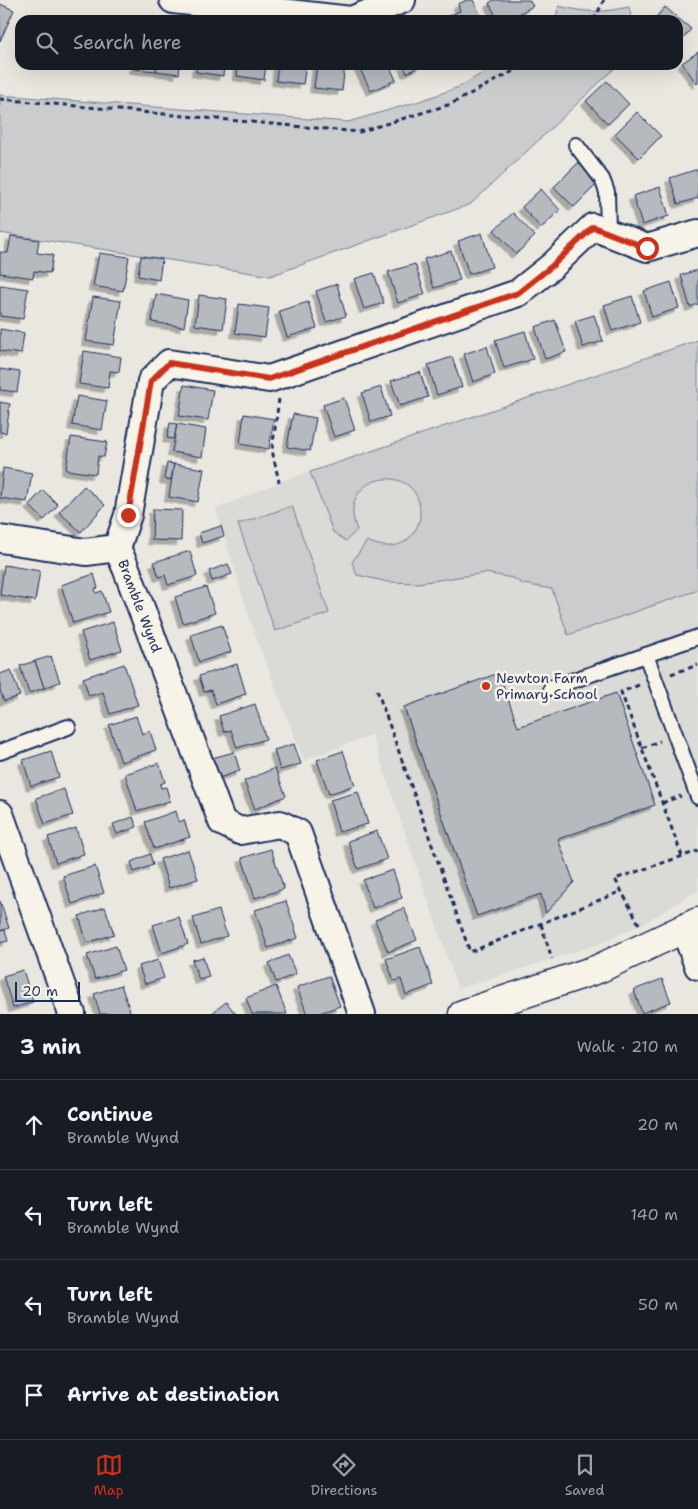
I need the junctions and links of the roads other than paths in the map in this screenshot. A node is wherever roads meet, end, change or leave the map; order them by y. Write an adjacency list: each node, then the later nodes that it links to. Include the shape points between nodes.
1 (173, 0): 3 (street)
2 (402, 0): 4 (street)
3 (306, 15)
4 (364, 15)
5 (576, 145): 6 (lane, via 602,179 607,192)
6 (608, 232): 7 (street, Bramble Wynd, via 647,248); 9 (street, Bramble Wynd, via 593,227 518,293 269,379 169,363 151,381 128,515)
7 (698, 232)
8 (0, 539): 9 (street, via 86,552)
9 (117, 548): 20 (street, Bramble Wynd, via 222,822 240,831 280,824 298,833)
10 (698, 636): 11 (lane)
11 (646, 655): 12 (lane); 15 (lane)
12 (551, 688)
13 (68, 727): 14 (lane)
14 (0, 752)
15 (698, 797)
16 (0, 814): 19 (street)
17 (691, 925): 18 (street); 21 (street, via 598,969)
18 (698, 966)
19 (68, 1013)
20 (362, 1014)
21 (462, 1014)

